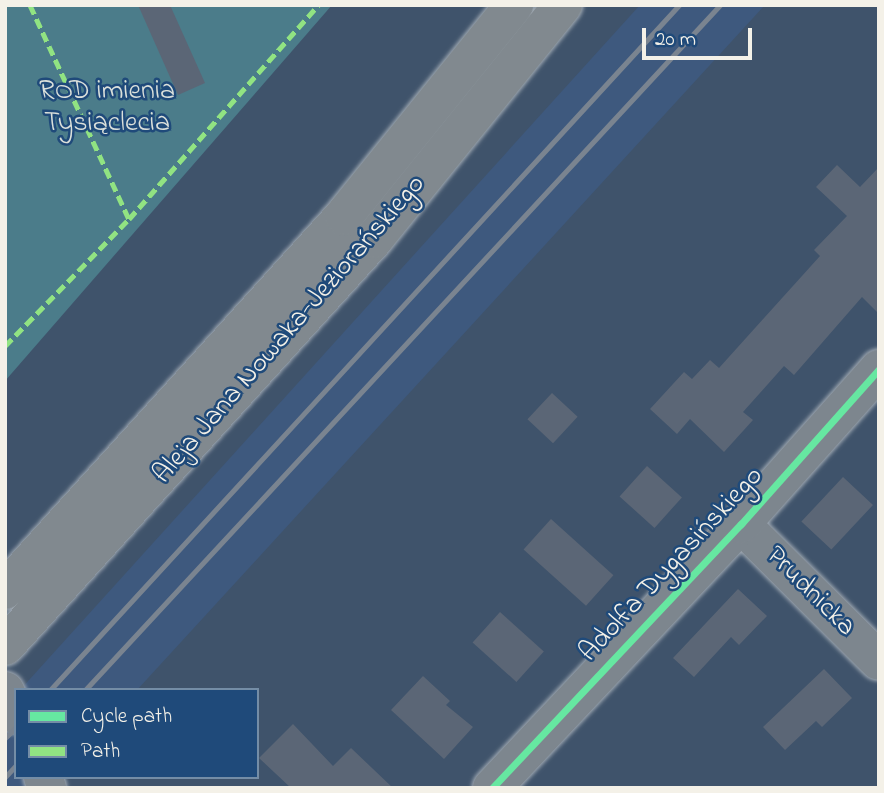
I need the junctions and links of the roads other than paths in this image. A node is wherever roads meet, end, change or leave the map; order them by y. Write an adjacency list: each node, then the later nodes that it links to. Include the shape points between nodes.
1 (514, 5): 5 (main road, Aleja Jana Nowaka-Jeziorańskiego, via 344,216)
2 (563, 5): 6 (main road, Aleja Jana Nowaka-Jeziorańskiego, via 365,249)
3 (879, 369): 4 (street, Adolfa Dygasińskiego)
4 (741, 524): 7 (street, Prudnicka); 10 (street, Adolfa Dygasińskiego)
5 (5, 590)
6 (5, 646)
7 (879, 661)
8 (5, 691): 9 (street)
9 (14, 711)
10 (492, 788)

